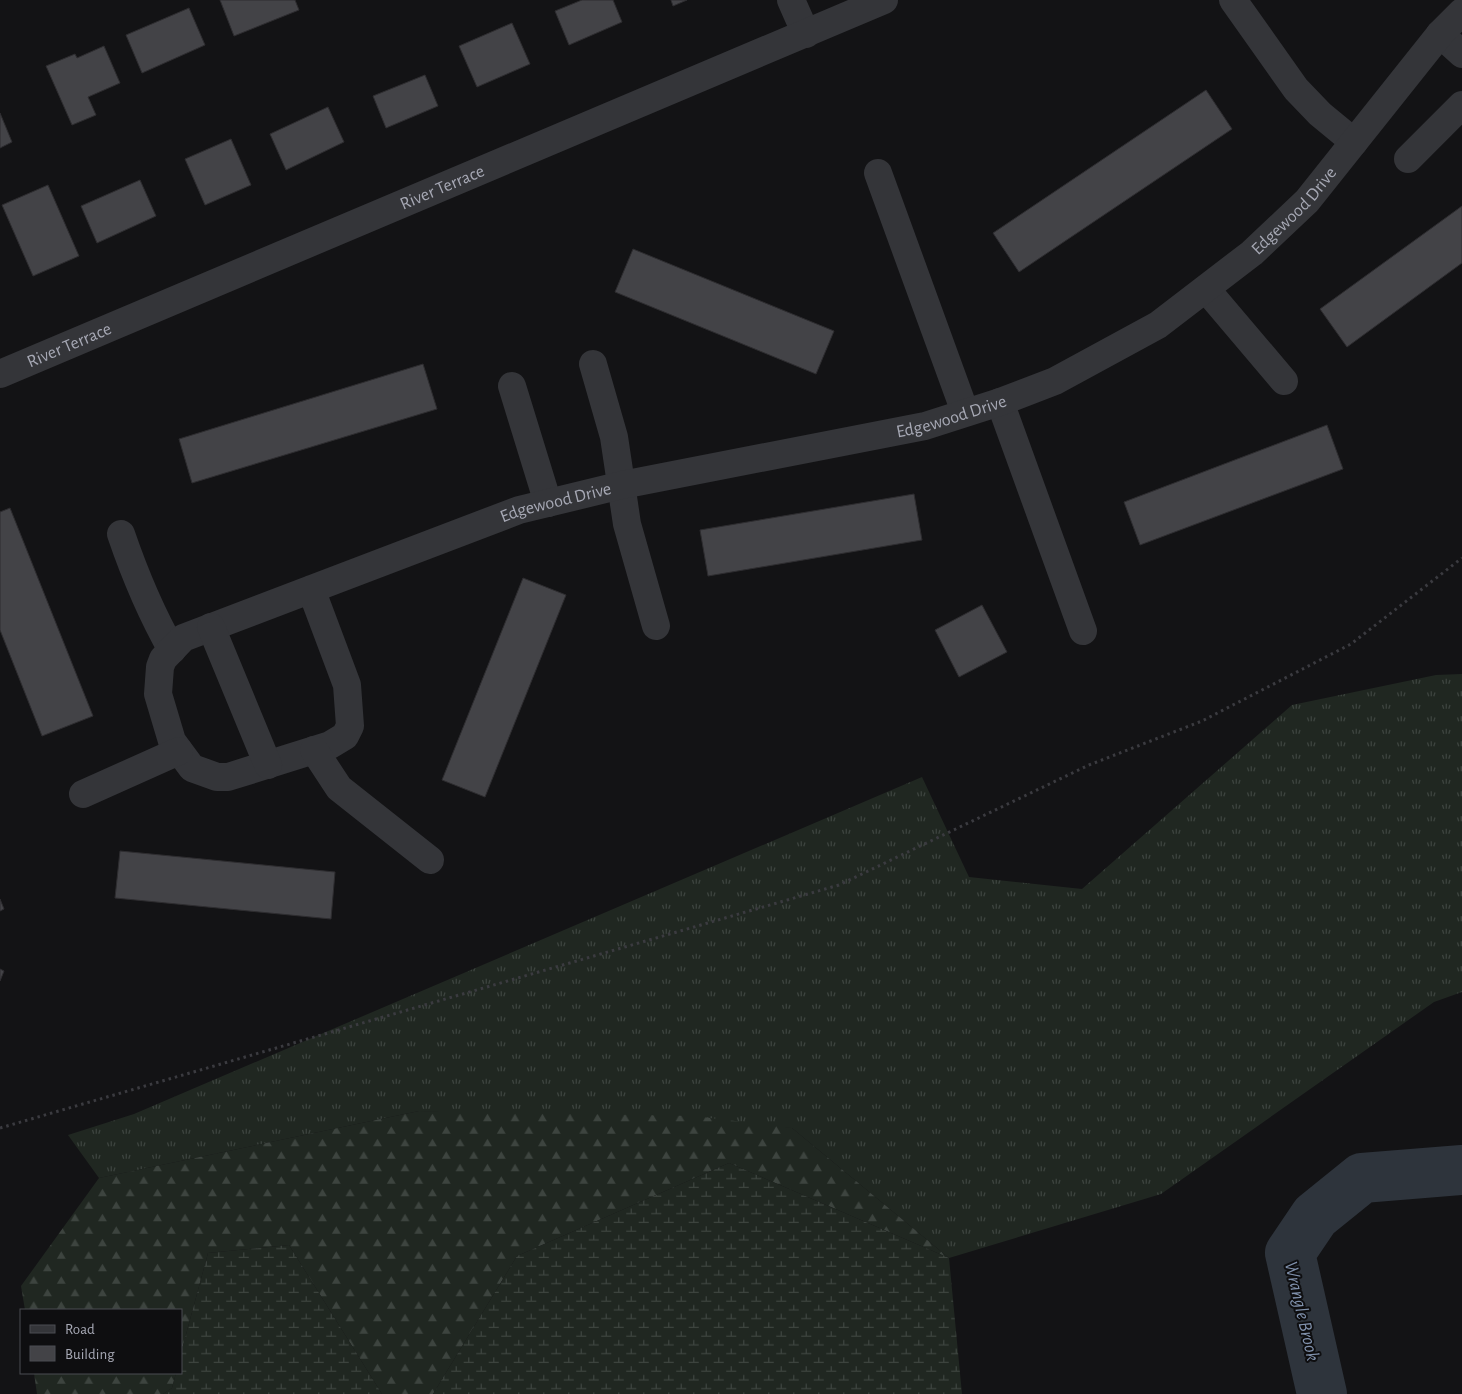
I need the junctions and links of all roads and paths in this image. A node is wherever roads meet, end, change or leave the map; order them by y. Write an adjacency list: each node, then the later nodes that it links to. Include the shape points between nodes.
1 (791, 0): 5 (street)
2 (884, 0): 5 (street, River Terrace)
3 (1233, 0): 9 (street, via 1296,89)
4 (1462, 12): 6 (street, Edgewood Drive)
5 (806, 34): 14 (street, River Terrace)
6 (1440, 34): 7 (street); 9 (street, Edgewood Drive)
7 (1462, 54)
8 (1462, 105): 10 (street)
9 (1354, 142): 12 (street, Edgewood Drive, via 1307,201 1252,253)
10 (1408, 159)
11 (878, 173): 18 (street)
12 (1206, 288): 15 (street); 17 (street, Edgewood Drive, via 1158,325 1054,381)
13 (593, 364): 19 (street, via 614,437)
14 (0, 374)
15 (1284, 381)
16 (512, 386): 20 (street)
17 (1000, 402): 18 (street, Edgewood Drive); 26 (street)
18 (965, 412): 19 (street, Edgewood Drive, via 925,426)
19 (622, 485): 20 (street, Edgewood Drive); 24 (street, via 627,524)
20 (548, 503): 23 (street, Edgewood Drive, via 519,510)
21 (121, 534): 27 (street, via 154,618)
22 (1462, 558): 33 (path, via 1351,644 1202,721 1089,765 839,885)
23 (311, 589): 25 (street, Edgewood Drive); 28 (street, Edgewood Drive, via 347,685 350,726 345,736)
24 (656, 626)
25 (210, 627): 27 (street, Edgewood Drive, via 183,638); 30 (street)
26 (1083, 631)
27 (172, 650): 29 (street, Edgewood Drive, via 160,668 158,694 172,741)
28 (314, 750): 30 (street, Edgewood Drive); 32 (street, via 339,788)
29 (179, 751): 30 (street, Edgewood Drive, via 192,768 217,777 228,777); 31 (street)
30 (268, 765)
31 (83, 794)
32 (430, 860)
33 (0, 1128)

